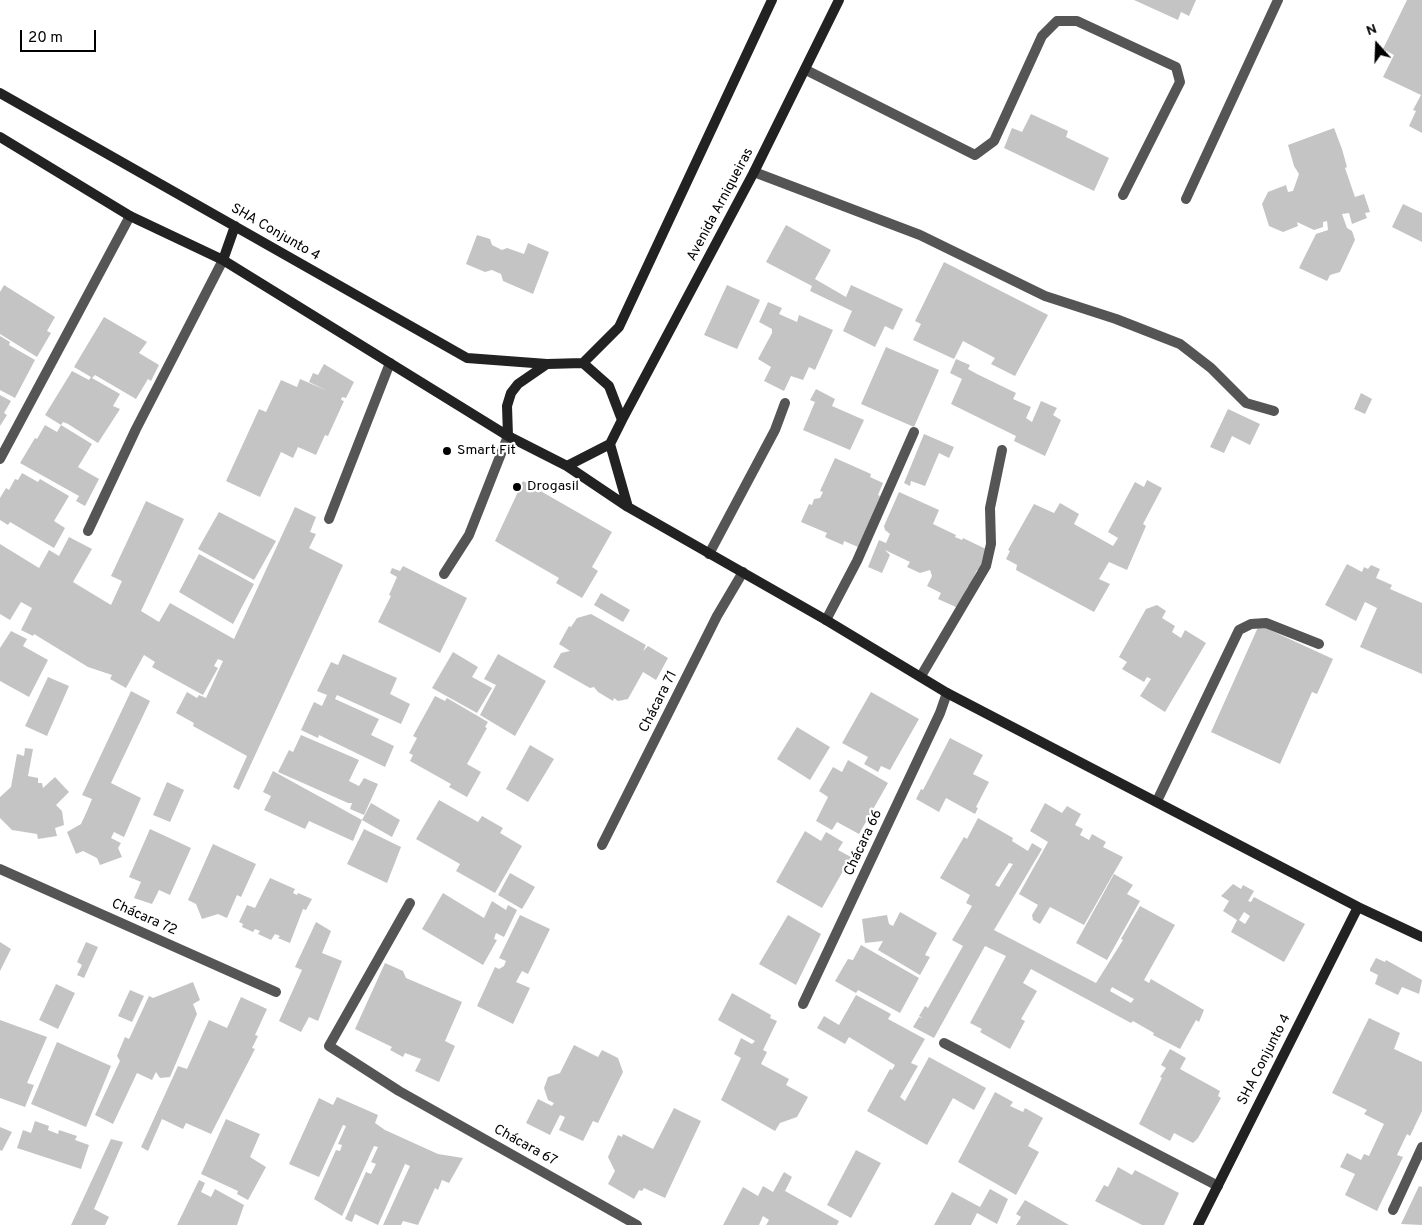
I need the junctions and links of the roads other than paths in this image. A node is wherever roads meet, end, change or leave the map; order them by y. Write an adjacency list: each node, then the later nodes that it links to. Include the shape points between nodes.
1 (772, 0): 14 (street, via 619,327)
2 (839, 0): 4 (street, Avenida Arniqueiras)
3 (1278, 0): 9 (street)
4 (806, 70): 7 (street, Avenida Arniqueiras); 8 (street, via 975,155 994,141 1042,36 1057,21 1077,21 1176,67 1180,82)
5 (0, 93): 11 (street, SHA Conjunto 4)
6 (0, 137): 10 (street)
7 (754, 172): 17 (street, via 920,235 1045,296 1116,318 1180,344 1211,368 1246,403); 18 (street, Avenida Arniqueiras)
8 (1123, 195)
9 (1186, 199)
10 (130, 216): 12 (street); 23 (street)
11 (235, 226): 12 (street); 15 (street, SHA Conjunto 4, via 467,358)
12 (223, 260): 13 (street); 27 (street, via 136,429)
13 (390, 363): 20 (street); 26 (street)
14 (583, 363): 15 (street); 18 (street, via 609,386)
15 (547, 364): 20 (street, via 518,384 511,394 507,406)
16 (785, 403): 28 (street, via 762,456)
17 (1274, 411)
18 (622, 420): 21 (street)
19 (914, 432): 31 (street, via 857,561)
20 (508, 436): 24 (street); 30 (street, via 469,535)
21 (610, 444): 24 (street); 25 (street)
22 (1002, 450): 33 (street, via 990,508 991,544 986,566)
23 (0, 459)
24 (567, 466): 25 (street)
25 (628, 507): 28 (street)
26 (329, 519)
27 (88, 531)
28 (709, 554): 29 (street)
29 (743, 572): 31 (street); 36 (street, Chácara 71)
30 (444, 574)
31 (826, 620): 33 (street)
32 (1319, 644): 35 (street, via 1266,623 1251,624 1239,630)
33 (921, 676): 34 (street)
34 (946, 693): 35 (street); 42 (street, Chácara 66, via 940,713)
35 (1157, 801): 39 (street)
36 (602, 845)
37 (0, 869): 41 (street, Chácara 72)
38 (410, 903): 47 (street, Chácara 67, via 329,1046 399,1091)
39 (1358, 907): 40 (street); 45 (street, SHA Conjunto 4)
40 (1422, 937)
41 (276, 992)
42 (803, 1004)
43 (944, 1043): 45 (street)
44 (1422, 1147): 46 (street)
45 (1218, 1186): 48 (street, SHA Conjunto 4)
46 (1393, 1210)
47 (637, 1225)
48 (1198, 1225)

